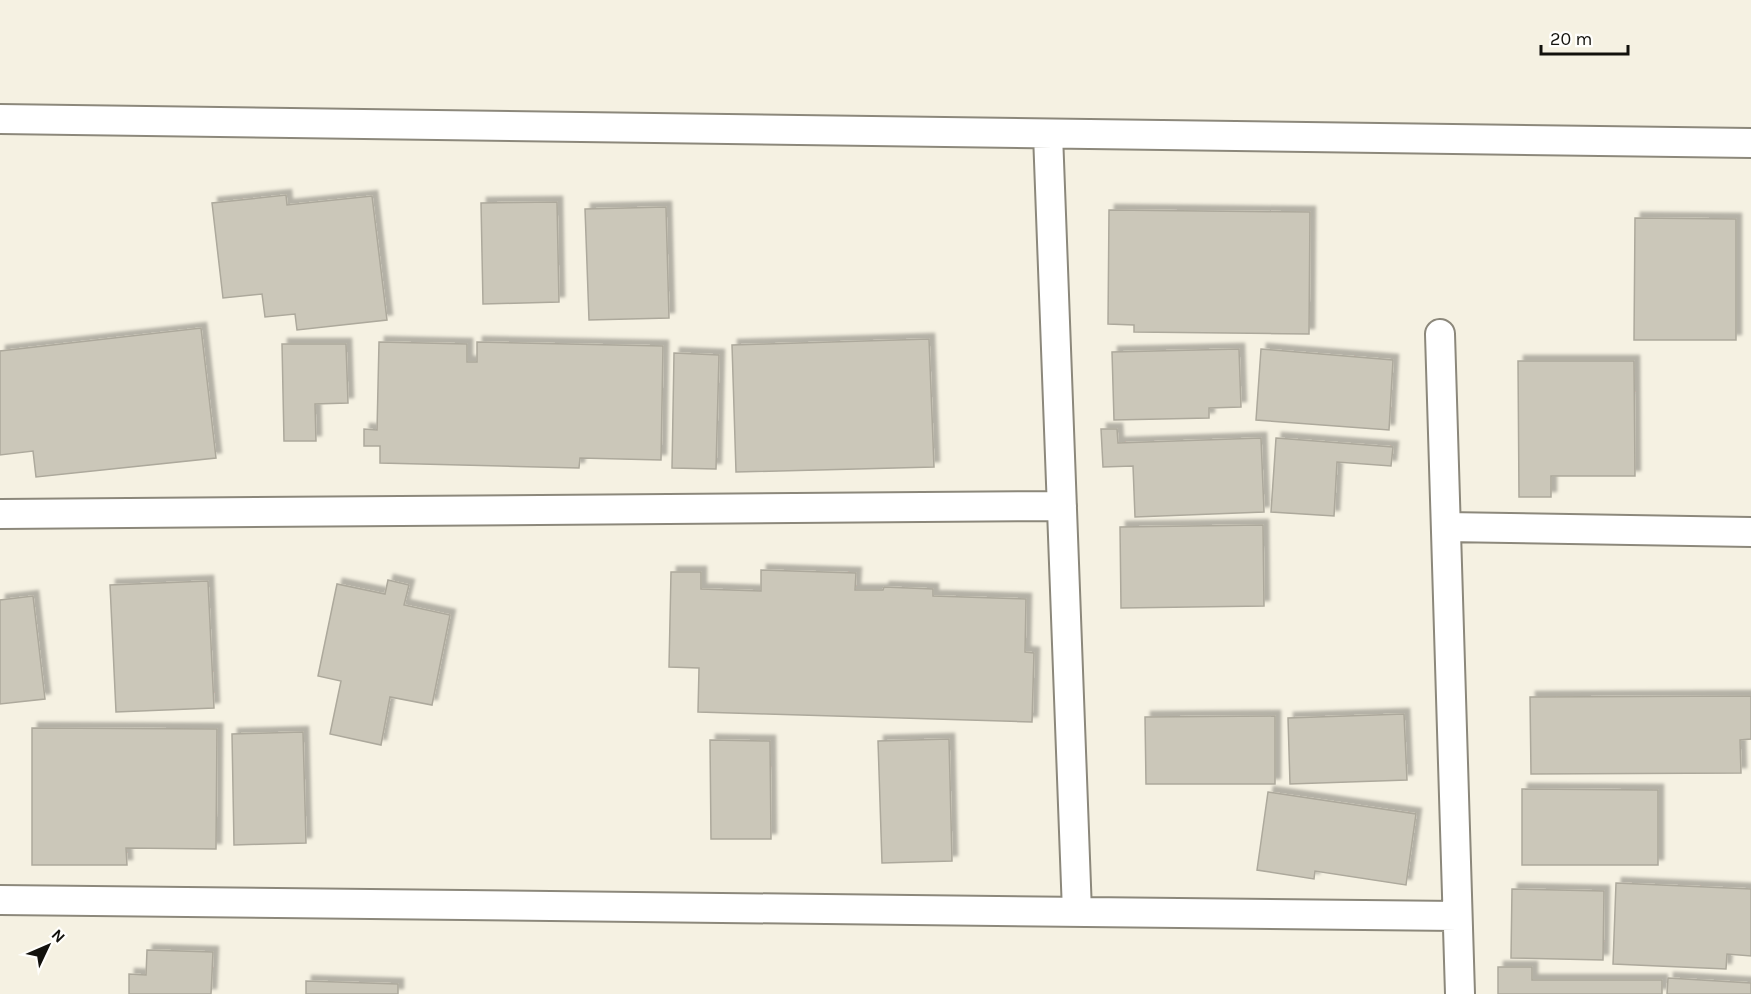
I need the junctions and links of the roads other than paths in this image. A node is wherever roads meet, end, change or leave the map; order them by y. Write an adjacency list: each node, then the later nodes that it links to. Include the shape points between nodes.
1 (0, 119): 2 (street)
2 (1048, 134): 3 (street); 5 (street)
3 (1751, 143)
4 (1440, 334): 7 (street)
5 (1062, 506): 6 (street); 10 (street)
6 (0, 514)
7 (1446, 527): 8 (street); 11 (street)
8 (1751, 532)
9 (0, 900): 10 (street)
10 (1077, 912): 11 (street)
11 (1457, 916): 12 (street)
12 (1460, 994)

